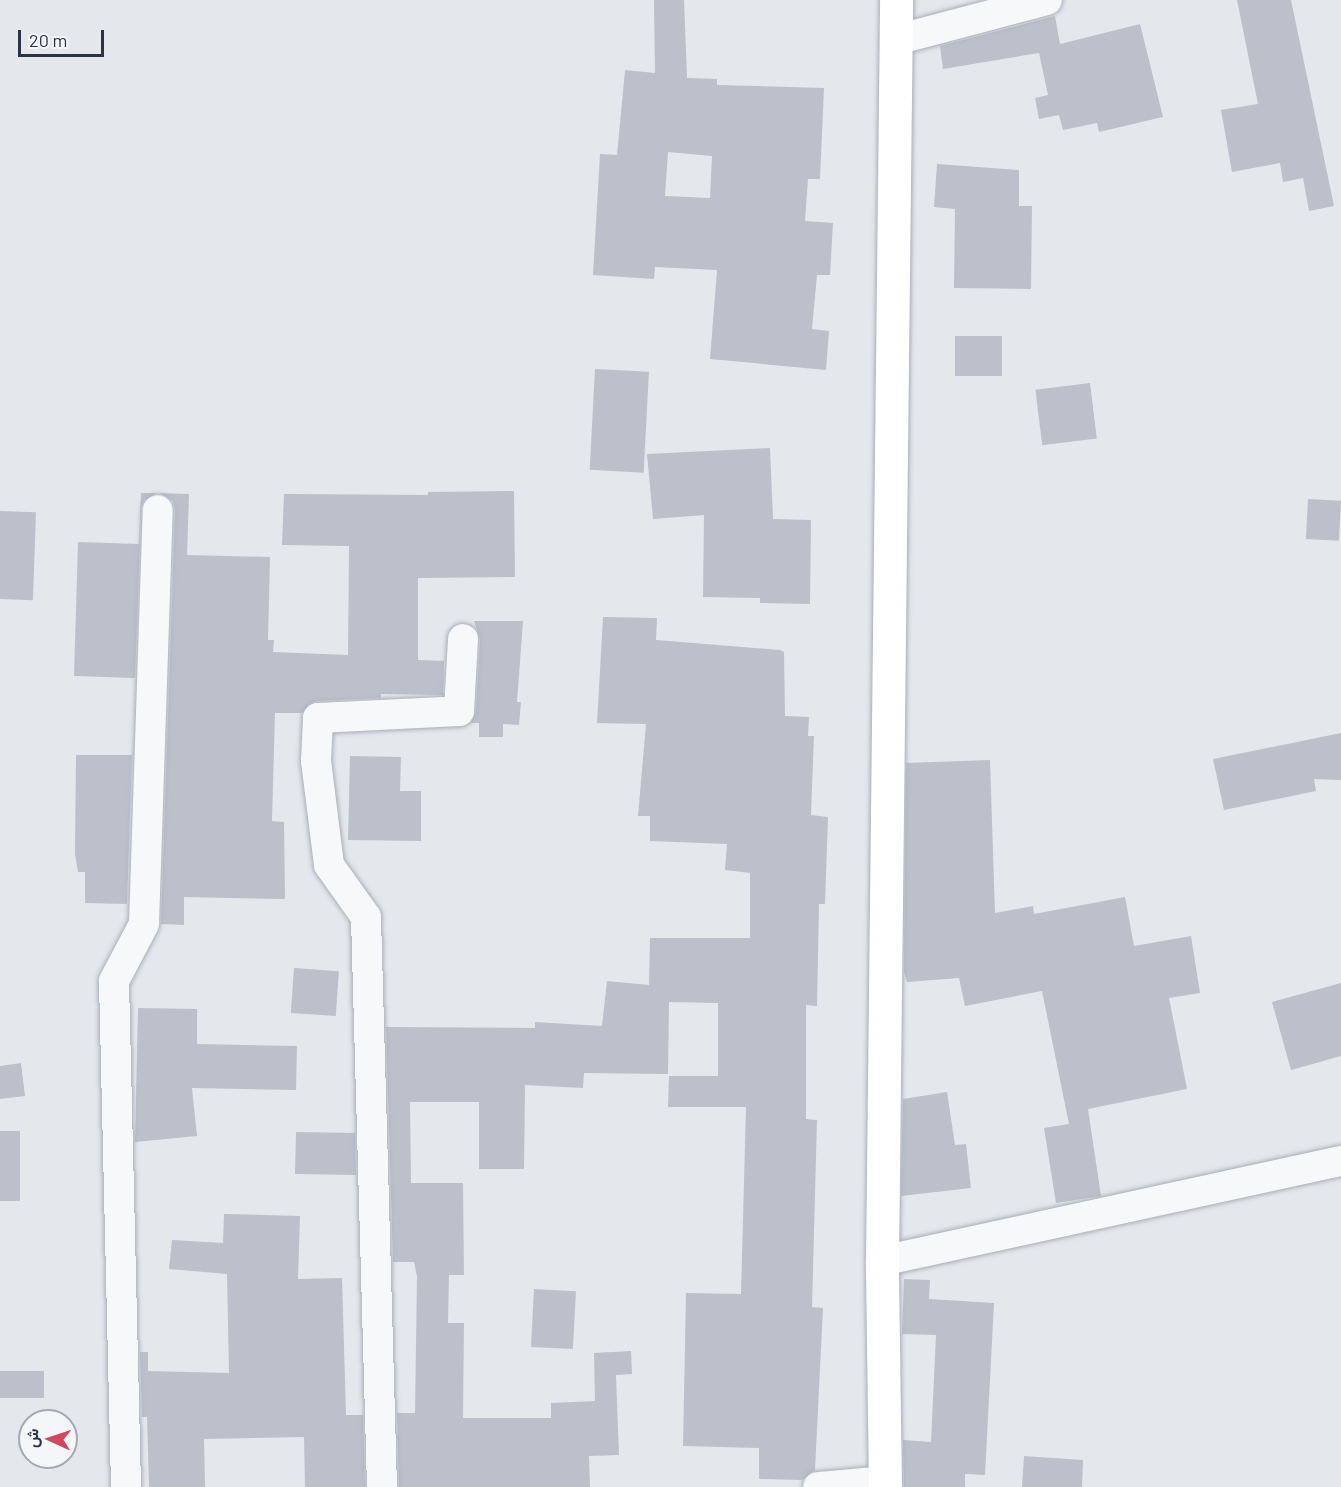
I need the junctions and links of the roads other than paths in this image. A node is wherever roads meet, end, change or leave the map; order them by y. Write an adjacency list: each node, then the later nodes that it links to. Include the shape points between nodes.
1 (896, 0): 3 (main road)
2 (1047, 0): 3 (street)
3 (896, 40): 7 (main road)
4 (158, 510): 9 (street, via 144,924 114,981)
5 (463, 639): 10 (street, via 459,711 318,718 316,761 329,865 366,917)
6 (1341, 1161): 7 (street)
7 (882, 1260): 8 (main road)
8 (885, 1484): 11 (street)
9 (126, 1487)
10 (382, 1487)
11 (818, 1487)

